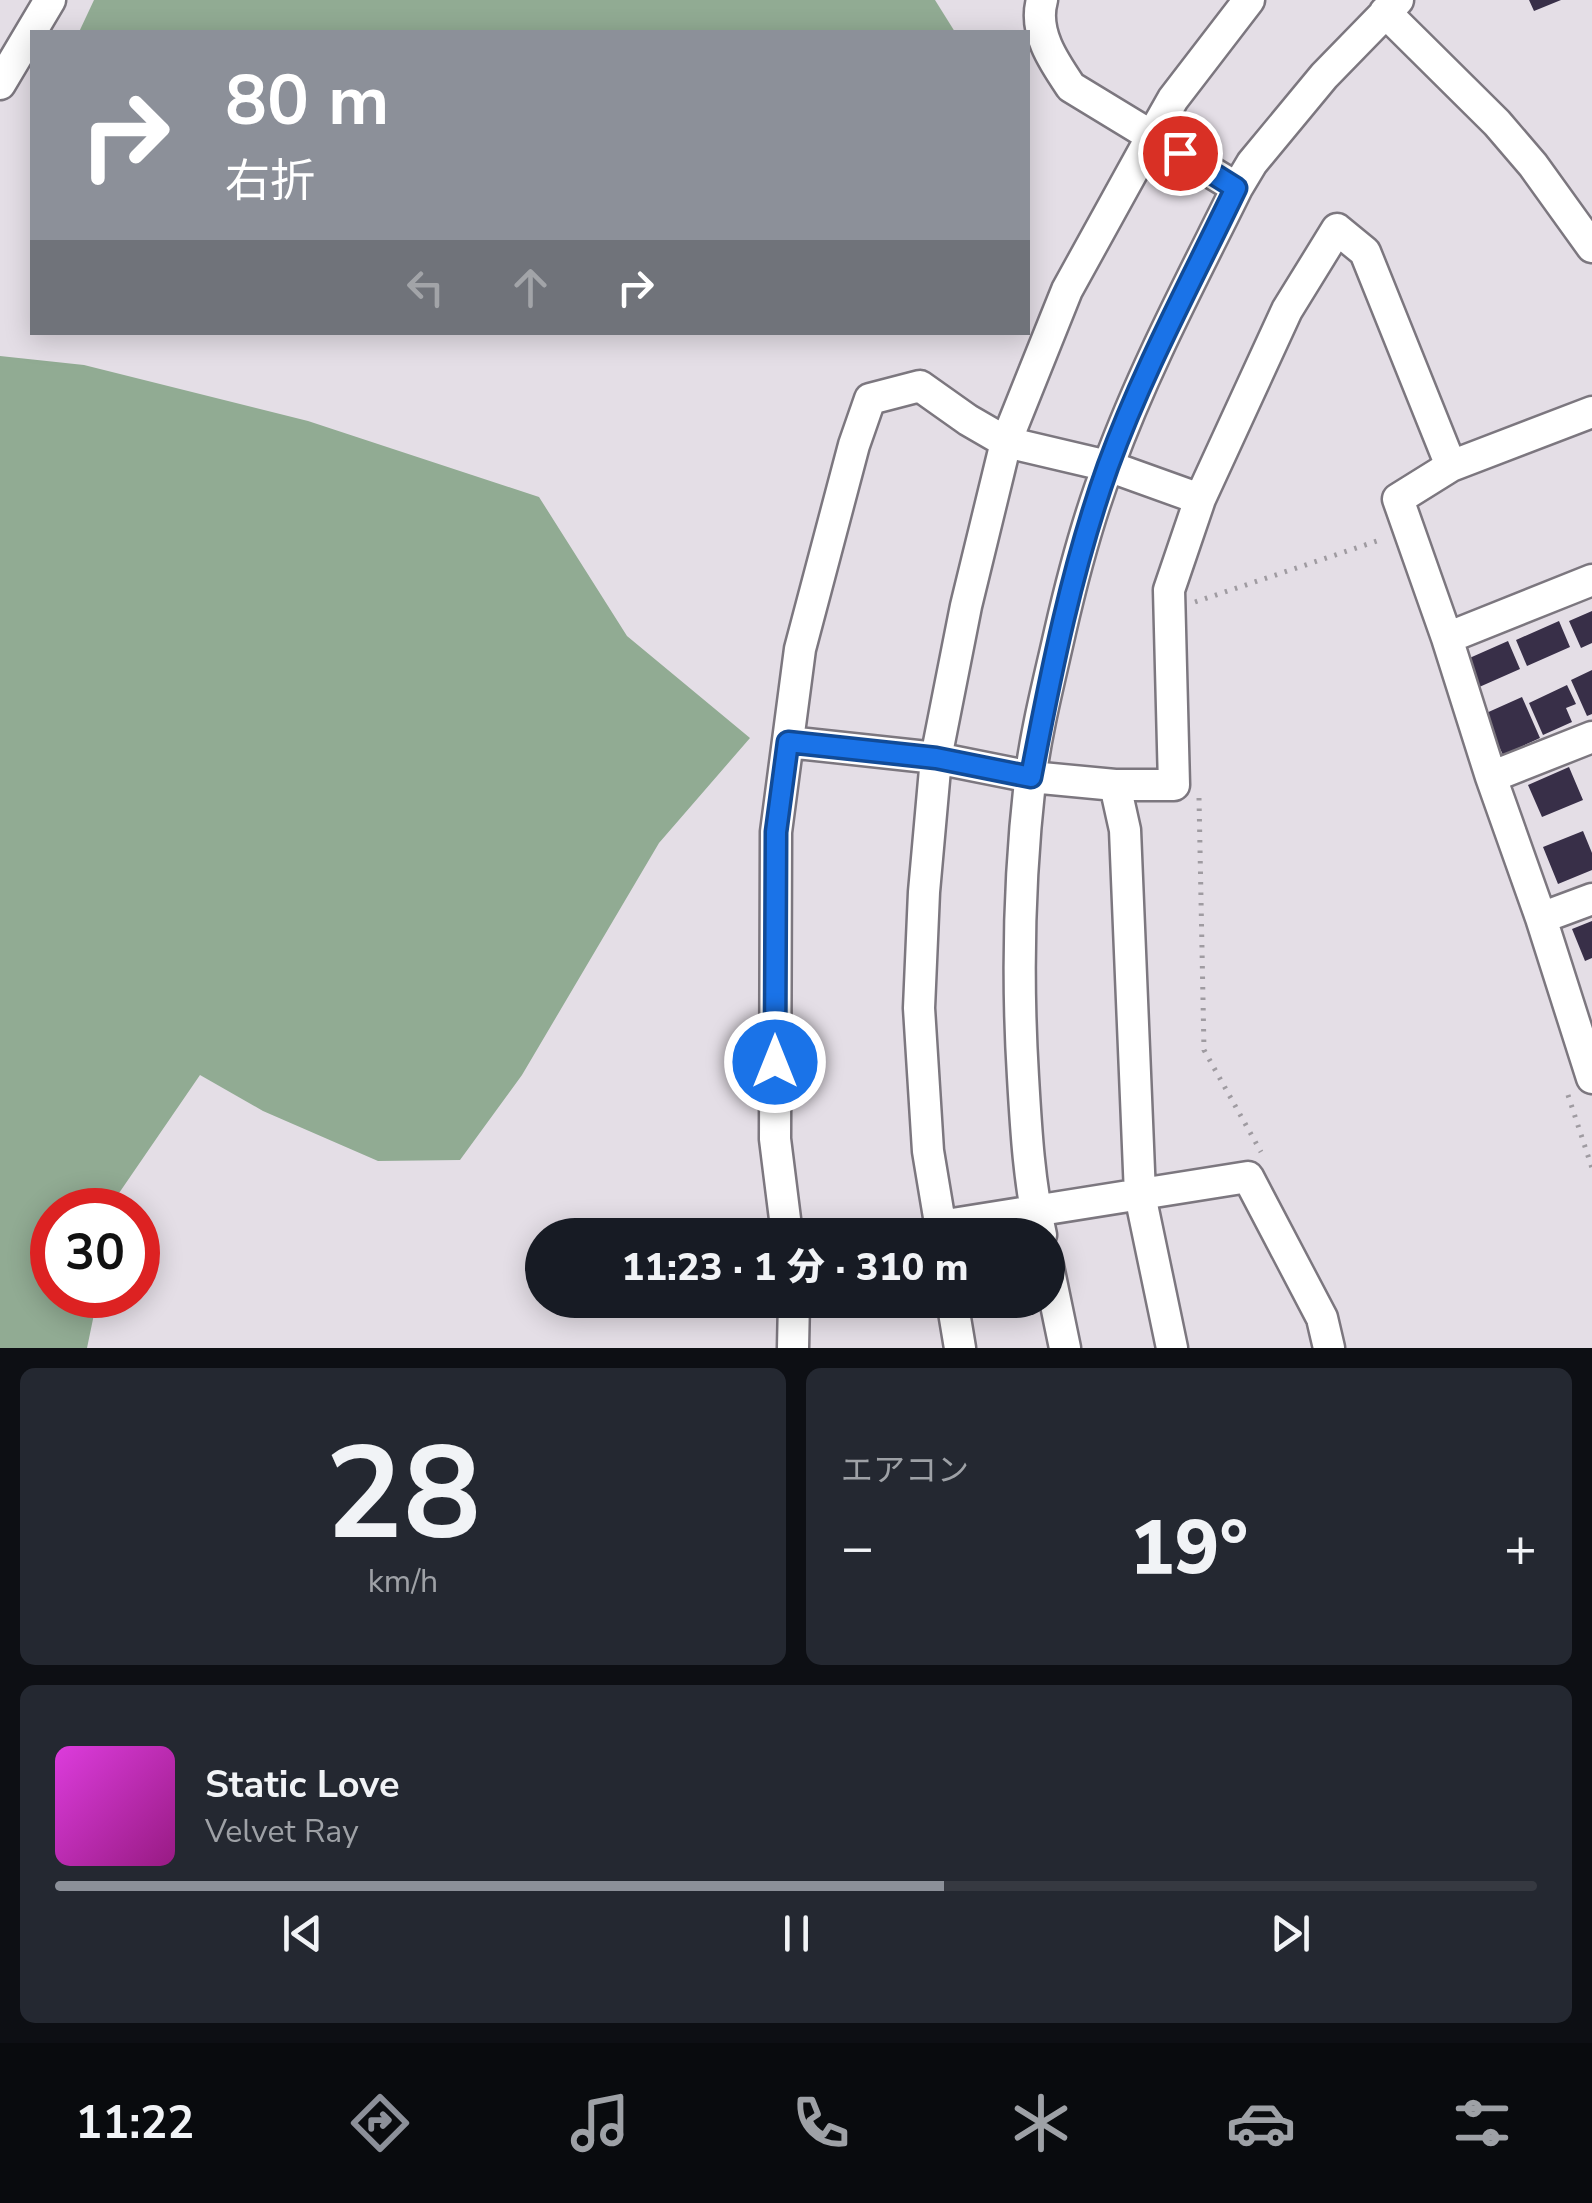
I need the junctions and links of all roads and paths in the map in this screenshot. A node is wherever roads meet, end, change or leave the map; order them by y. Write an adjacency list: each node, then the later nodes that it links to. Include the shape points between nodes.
1 (50, 0): 5 (street)
2 (1042, 0): 8 (street, via 1043,38 1071,87)
3 (1249, 0): 8 (street, via 1172,99)
4 (1392, 6): 9 (street, via 1312,90); 10 (street, via 1533,165)
5 (32, 30)
6 (30, 34): 7 (street)
7 (0, 84)
8 (1152, 136): 9 (street); 12 (street, via 1068,290)
9 (1236, 188): 13 (street, via 1150,362)
10 (1592, 247)
11 (1592, 412): 14 (street)
12 (1006, 442): 13 (street); 21 (street, via 920,386 870,399 800,648); 22 (street)
13 (1108, 466): 15 (street); 23 (street, via 1074,574)
14 (1451, 466): 15 (street, via 1365,252 1337,229 1287,310); 19 (street, via 1398,499)
15 (1200, 499): 25 (street, via 1169,590 1174,785)
16 (1383, 538): 18 (path)
17 (1592, 580): 19 (street)
18 (1195, 602)
19 (1447, 638): 24 (street)
20 (1592, 737): 24 (street)
21 (788, 742): 22 (street); 33 (street, via 776,832 775,1139)
22 (936, 758): 23 (street); 34 (street, via 919,1008)
23 (1031, 777): 25 (street); 35 (street, via 1019,1013)
24 (1491, 777): 28 (street)
25 (1115, 785): 32 (street, via 1125,830)
26 (1199, 797): 29 (path)
27 (1592, 899): 28 (street)
28 (1541, 918): 30 (street)
29 (1204, 1050)
30 (1584, 1072): 31 (path)
31 (1592, 1168)
32 (1140, 1195): 36 (street); 43 (street); 44 (street, via 1248,1177 1322,1318)
33 (786, 1218)
34 (939, 1218)
35 (1037, 1218)
36 (1059, 1218)
37 (794, 1318): 40 (street)
38 (955, 1318): 41 (street)
39 (1059, 1318): 42 (street)
40 (793, 1348)
41 (960, 1348)
42 (1066, 1348)
43 (1172, 1348)
44 (1329, 1348)

